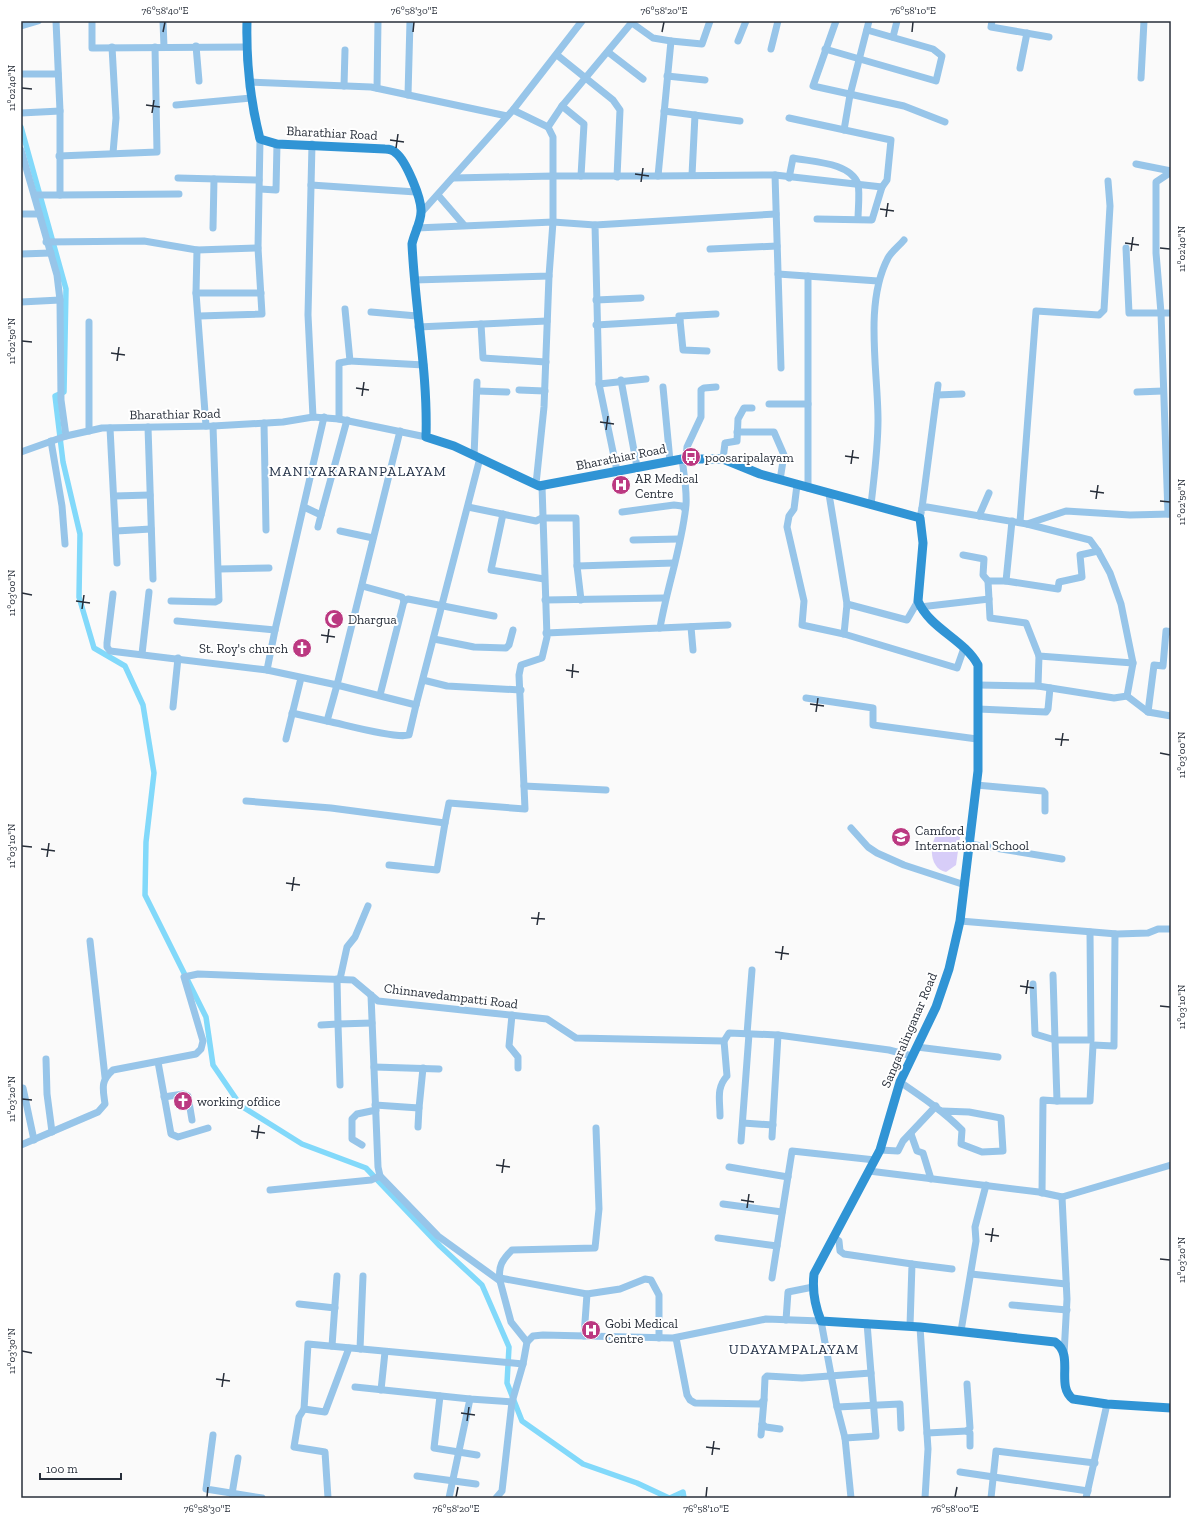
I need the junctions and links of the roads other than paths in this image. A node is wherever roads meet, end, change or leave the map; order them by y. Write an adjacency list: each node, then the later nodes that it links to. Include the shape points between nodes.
1 (37, 21): 18 (street)
2 (56, 21): 38 (street)
3 (92, 21): 27 (street, via 92,48)
4 (163, 21): 28 (street)
5 (247, 21): 29 (main road)
6 (378, 21): 47 (street)
7 (410, 21): 48 (street)
8 (582, 21): 34 (street)
9 (710, 21): 23 (street, via 702,44)
10 (746, 21): 24 (street)
11 (778, 21): 30 (street)
12 (836, 21): 31 (street)
13 (869, 21): 19 (street)
14 (897, 21): 21 (street)
15 (992, 21): 20 (street, via 991,27)
16 (1144, 21): 41 (street)
17 (633, 22): 23 (street, via 653,38); 33 (street)
18 (21, 26)
19 (867, 30): 21 (street); 35 (street)
20 (1027, 33): 22 (street); 36 (street)
21 (893, 37): 35 (street, via 933,49 942,56 936,81)
22 (1049, 37)
23 (671, 41): 39 (street)
24 (738, 41)
25 (155, 46): 27 (street); 28 (street); 68 (street, via 157,152)
26 (196, 46): 28 (street); 29 (street); 44 (street)
27 (112, 47): 68 (street, via 116,118)
28 (164, 47)
29 (246, 47): 45 (main road)
30 (771, 49)
31 (826, 49): 35 (street); 49 (street, via 813,86)
32 (345, 50): 46 (street)
33 (608, 52): 40 (street); 42 (street)
34 (557, 55): 40 (street); 53 (street)
35 (860, 59): 49 (street)
36 (1020, 68)
37 (21, 74): 38 (street)
38 (58, 74): 54 (street)
39 (667, 76): 43 (street); 55 (street)
40 (587, 78): 52 (street); 78 (street, via 621,110)
41 (1141, 78)
42 (643, 79)
43 (705, 80)
44 (199, 81)
45 (250, 82): 46 (street); 50 (main road)
46 (344, 86): 47 (street)
47 (377, 88): 48 (street)
48 (408, 95): 58 (street)
49 (850, 95): 61 (street, via 904,106); 63 (street)
50 (251, 98): 51 (street); 64 (main road)
51 (176, 105)
52 (562, 106): 62 (street); 76 (street, via 584,124)
53 (513, 110): 58 (street); 62 (street)
54 (60, 111): 56 (street); 69 (street)
55 (664, 111): 57 (street); 77 (street)
56 (22, 113)
57 (695, 115): 60 (street); 73 (street)
58 (507, 116): 80 (street)
59 (789, 118): 63 (street)
60 (740, 121)
61 (945, 122)
62 (548, 127): 75 (street, via 553,137)
63 (844, 130): 87 (street, via 892,140 887,180)
64 (260, 139): 65 (main road, Bharathiar Road); 83 (street)
65 (278, 144): 66 (main road, Bharathiar Road); 88 (street, via 276,190)
66 (312, 144): 85 (street); 89 (main road, Bharathiar Road, via 392,150 406,166)
67 (21, 150): 72 (street)
68 (113, 153): 69 (street)
69 (59, 156): 92 (street)
70 (1136, 164): 71 (street)
71 (1171, 171): 129 (street, via 1156,182 1156,253)
72 (25, 174): 91 (street)
73 (692, 175): 74 (street); 77 (street)
74 (775, 175): 81 (street); 97 (street)
75 (553, 176): 76 (street); 80 (street); 100 (street)
76 (581, 176): 78 (street)
77 (658, 176): 78 (street)
78 (617, 177)
79 (178, 178): 82 (street)
80 (453, 178): 93 (street)
81 (789, 178): 86 (street); 86 (street, via 793,158 848,171)
82 (214, 179): 83 (street); 103 (street)
83 (259, 180): 88 (street)
84 (1108, 181): 202 (street, via 1110,206 1104,310 1099,315 1036,311)
85 (311, 185): 89 (street); 161 (street, via 308,315)
86 (858, 185): 87 (street); 99 (street)
87 (882, 187): 99 (street, via 872,220)
88 (260, 189): 108 (street)
89 (416, 192): 94 (main road, Bharathiar Road)
90 (179, 194): 92 (street)
91 (35, 195): 92 (street); 96 (street)
92 (60, 195)
93 (438, 195): 94 (street); 101 (street)
94 (421, 212): 104 (main road)
95 (21, 214): 96 (street)
96 (39, 214): 106 (street)
97 (776, 214): 102 (street); 107 (street)
98 (817, 219): 99 (street)
99 (858, 219)
100 (553, 222): 101 (street); 102 (street); 115 (street)
101 (464, 225): 104 (street)
102 (595, 225): 123 (street)
103 (213, 228)
104 (416, 228): 117 (main road, via 412,244)
105 (904, 240): 118 (street, via 888,257)
106 (46, 242): 111 (street, via 144,241); 112 (street)
107 (777, 246): 110 (street); 114 (street)
108 (258, 248): 111 (street); 120 (street)
109 (1126, 248): 129 (street, via 1129,313)
110 (710, 249)
111 (197, 250): 119 (street)
112 (51, 253): 113 (street); 122 (street)
113 (21, 254)
114 (778, 274): 116 (street); 142 (street)
115 (549, 276): 117 (street); 133 (street)
116 (808, 276): 118 (street); 159 (street)
117 (414, 280): 131 (main road)
118 (878, 281): 189 (street, via 874,331 877,454)
119 (196, 293): 120 (street); 130 (street)
120 (261, 293): 130 (street, via 262,314)
121 (641, 298): 123 (street)
122 (60, 300): 124 (street); 171 (street, via 61,400)
123 (596, 300): 136 (street)
124 (21, 302)
125 (345, 309): 139 (street)
126 (371, 312): 131 (street)
127 (1171, 313): 129 (street)
128 (716, 314): 132 (street, via 679,316)
129 (1161, 314): 153 (street)
130 (199, 316): 165 (street, via 199,344)
131 (417, 316): 137 (main road)
132 (680, 320): 136 (street); 138 (street, via 682,349)
133 (547, 321): 135 (street); 140 (street)
134 (89, 322): 168 (street)
135 (481, 324): 137 (street); 140 (street, via 483,358)
136 (596, 325): 146 (street)
137 (418, 327): 141 (main road)
138 (707, 351)
139 (350, 361): 141 (street); 163 (street, via 339,363)
140 (546, 362): 152 (street)
141 (424, 365): 172 (main road)
142 (781, 368)
143 (646, 378): 144 (street)
144 (621, 380): 146 (street); 179 (street)
145 (477, 382): 151 (street)
146 (599, 384): 180 (street)
147 (938, 385): 157 (street)
148 (663, 387): 178 (street)
149 (716, 387): 176 (street, via 701,390 701,417)
150 (519, 390): 152 (street)
151 (477, 391): 154 (street); 175 (street)
152 (544, 391): 182 (street)
153 (1164, 391): 155 (street); 196 (street)
154 (507, 392)
155 (1137, 392)
156 (962, 394): 157 (street)
157 (937, 395): 192 (street)
158 (769, 404): 159 (street)
159 (808, 404): 184 (street)
160 (752, 408): 170 (street, via 742,410)
161 (313, 417): 162 (street, Bharathiar Road); 164 (street, Bharathiar Road)
162 (324, 417): 163 (street, Bharathiar Road); 190 (street)
163 (343, 419): 169 (street, Bharathiar Road); 197 (street)
164 (264, 423): 165 (street, Bharathiar Road); 205 (street)
165 (210, 426): 167 (street, Bharathiar Road); 218 (street)
166 (110, 428): 167 (street, Bharathiar Road); 168 (street, Bharathiar Road); 188 (street)
167 (148, 428): 187 (street)
168 (89, 430): 171 (street, Bharathiar Road)
169 (400, 431): 172 (street, Bharathiar Road); 208 (street)
170 (737, 432): 177 (street, via 736,442 724,444); 181 (street, via 774,432 784,455)
171 (66, 436): 173 (street, Bharathiar Road)
172 (426, 437): 175 (main road, Bharathiar Road)
173 (51, 441): 174 (street, Bharathiar Road); 211 (street, via 62,506)
174 (21, 452)
175 (477, 457): 182 (main road, Bharathiar Road); 191 (street)
176 (684, 459): 177 (main road, Bharathiar Road); 178 (main road, Bharathiar Road); 193 (street)
177 (723, 459): 181 (main road, Bharathiar Road)
178 (670, 461): 179 (main road, Bharathiar Road)
179 (637, 467): 180 (main road, Bharathiar Road)
180 (617, 471): 182 (main road, Bharathiar Road)
181 (780, 480): 183 (main road, Bharathiar Road)
182 (539, 485): 199 (street)
183 (797, 485): 184 (main road, Bharathiar Road); 244 (street, via 794,509 789,516 787,527 804,601 802,625)
184 (808, 488): 186 (main road, Bharathiar Road)
185 (989, 493): 198 (street)
186 (830, 494): 189 (main road, Bharathiar Road); 232 (street)
187 (150, 495): 188 (street); 204 (street)
188 (114, 496): 206 (street)
189 (871, 505): 200 (main road, Bharathiar Road)
190 (304, 507): 197 (street); 240 (street)
191 (468, 508): 195 (street); 234 (street)
192 (922, 508): 198 (street); 200 (street)
193 (685, 509): 194 (street, via 674,505); 209 (street)
194 (622, 512)
195 (504, 514): 199 (street, via 536,521); 220 (street, via 491,570)
196 (1170, 514): 202 (street, via 1130,515 1066,511)
197 (321, 515): 203 (street)
198 (979, 516): 201 (street)
199 (542, 518): 216 (street, via 576,518); 220 (street)
200 (920, 518): 233 (main road, via 923,543)
201 (1012, 521): 202 (street); 222 (street)
202 (1023, 523): 212 (street, via 1090,540)
203 (318, 527)
204 (152, 529): 206 (street); 219 (street)
205 (266, 530)
206 (116, 531): 214 (street)
207 (340, 531): 208 (street)
208 (373, 538): 223 (street)
209 (679, 539): 210 (street); 215 (street)
210 (633, 540)
211 (65, 544)
212 (1098, 551): 222 (street, via 1080,555 1082,578 1059,582 1058,589); 251 (street, via 1122,604)
213 (963, 555): 221 (street, via 984,559 983,575)
214 (117, 563)
215 (674, 563): 216 (street); 226 (street)
216 (577, 566): 230 (street)
217 (269, 568): 218 (street)
218 (219, 569): 231 (street, via 218,601)
219 (153, 579)
220 (544, 579): 229 (street)
221 (988, 581): 222 (street); 227 (street)
222 (1006, 581)
223 (362, 586): 228 (street, via 402,597); 255 (street)
224 (149, 592): 248 (street)
225 (113, 594): 248 (street, via 107,647 110,651)
226 (665, 598): 230 (street); 239 (street)
227 (989, 599): 233 (street); 249 (street, via 990,618 1026,623)
228 (404, 600): 234 (street); 260 (street)
229 (545, 600): 230 (street); 243 (street)
230 (581, 600)
231 (171, 601)
232 (847, 604): 233 (street, via 907,620); 244 (street)
233 (919, 604): 246 (main road, Sangaralinganar Road, via 931,620)
234 (442, 607): 235 (street); 245 (street)
235 (494, 616)
236 (176, 621): 240 (street)
237 (728, 625): 238 (street)
238 (691, 627): 239 (street); 247 (street)
239 (660, 628): 243 (street)
240 (274, 630): 252 (street)
241 (513, 630): 245 (street, via 506,648 474,647)
242 (1171, 632): 266 (street, via 1166,631 1163,666 1154,665)
243 (546, 633): 259 (street, via 542,658 522,665 520,669)
244 (844, 634): 246 (street, via 957,668)
245 (434, 639): 254 (street)
246 (964, 648): 256 (main road, Sangaralinganar Road, via 978,665)
247 (693, 650)
248 (142, 654): 250 (street)
249 (1039, 656): 251 (street); 257 (street)
250 (178, 658): 252 (street); 264 (street)
251 (1133, 663): 261 (street)
252 (267, 670): 253 (street)
253 (301, 678): 255 (street); 267 (street)
254 (423, 680): 259 (street, via 447,686); 263 (street)
255 (337, 685): 260 (street); 269 (street)
256 (978, 685): 257 (street); 265 (main road, Sangaralinganar Road)
257 (1038, 686): 258 (street)
258 (1050, 688): 261 (street, via 1114,698); 265 (street, via 1046,712)
259 (521, 690): 273 (street)
260 (380, 696): 263 (street)
261 (1127, 696): 266 (street)
262 (806, 698): 271 (street, via 873,708 872,725)
263 (416, 706): 269 (street, via 409,735 404,737)
264 (173, 707)
265 (978, 709): 271 (main road, Sangaralinganar Road)
266 (1148, 712): 268 (street)
267 (292, 713): 269 (street); 270 (street)
268 (1171, 716)
269 (327, 721)
270 (286, 739)
271 (977, 739): 272 (main road, Sangaralinganar Road)
272 (976, 785): 276 (street, via 1043,790); 279 (main road, Sangaralinganar Road)
273 (524, 786): 274 (street); 277 (street, via 525,810 449,803)
274 (606, 790)
275 (246, 801): 277 (street, via 331,808)
276 (1045, 811)
277 (445, 823): 281 (street, via 437,870)
278 (851, 828): 282 (street, via 868,847 877,852 911,867)
279 (970, 844): 280 (street); 282 (main road, Sangaralinganar Road)
280 (1062, 859)
281 (389, 865)
282 (965, 885): 284 (main road, Sangaralinganar Road)
283 (368, 906): 291 (street, via 356,937 347,947)
284 (960, 921): 286 (street); 303 (main road, Sangaralinganar Road, via 949,969 936,1007)
285 (1171, 929): 287 (street)
286 (1090, 932): 287 (street); 302 (street)
287 (1115, 934): 302 (street, via 1114,1046)
288 (90, 941): 312 (street)
289 (752, 970): 298 (street)
290 (1053, 975): 300 (street)
291 (338, 979): 293 (street, Chinnavedampatti Road, via 353,980); 296 (street); 307 (street, Chinnavedampatti Road, via 198,974 184,977 202,1041 201,1049 196,1054)
292 (1033, 984): 300 (street, via 1035,1034)
293 (371, 995): 294 (street, Chinnavedampatti Road, via 378,1001); 295 (street)
294 (512, 1015): 301 (street, Chinnavedampatti Road, via 546,1019 576,1038); 310 (street, via 509,1046 518,1057)
295 (372, 1023): 296 (street); 308 (street)
296 (338, 1024): 297 (street); 314 (street)
297 (321, 1025)
298 (748, 1034): 299 (street, Chinnavedampatti Road); 301 (street, Chinnavedampatti Road, via 728,1033); 325 (street)
299 (778, 1035): 304 (street, Chinnavedampatti Road, via 889,1050); 326 (street)
300 (1055, 1040): 302 (street); 318 (street)
301 (724, 1041): 323 (street, via 727,1076 720,1086)
302 (1092, 1043): 318 (street, via 1090,1101)
303 (917, 1047): 304 (main road, Sangaralinganar Road); 305 (street)
304 (912, 1056): 313 (main road, Sangaralinganar Road)
305 (998, 1057)
306 (46, 1059): 330 (street)
307 (158, 1062): 312 (street, Chinnavedampatti Road, via 113,1070); 316 (street)
308 (374, 1068): 309 (street); 320 (street)
309 (423, 1068): 311 (street); 321 (street)
310 (518, 1068)
311 (439, 1069)
312 (106, 1077): 330 (street, via 103,1085 105,1104 98,1112)
313 (900, 1082): 319 (street); 337 (main road, Sangaralinganar Road)
314 (340, 1085)
315 (23, 1088): 317 (street)
316 (164, 1097): 324 (street, via 183,1094 188,1096); 328 (street, via 171,1134 178,1137)
317 (23, 1101): 333 (street)
318 (1057, 1101): 347 (street, via 1043,1100)
319 (936, 1106): 322 (street); 331 (street)
320 (376, 1108): 321 (street); 335 (street, via 357,1114 352,1119 352,1139); 342 (street)
321 (419, 1108): 327 (street)
322 (942, 1111): 322 (street, via 969,1112 1001,1118 1003,1151 982,1152 961,1144 962,1130)
323 (720, 1116)
324 (192, 1120)
325 (743, 1123): 326 (street); 334 (street)
326 (773, 1126): 332 (street)
327 (418, 1127)
328 (208, 1128)
329 (596, 1128): 360 (street, via 599,1209 596,1248 512,1250 501,1261 498,1270)
330 (52, 1132): 333 (street)
331 (912, 1134): 337 (street, via 903,1141 898,1151); 344 (street, via 917,1151 923,1153)
332 (772, 1138)
333 (34, 1140): 336 (street)
334 (741, 1141)
335 (362, 1145)
336 (21, 1146)
337 (880, 1150): 338 (main road, Sangaralinganar Road)
338 (875, 1160): 341 (main road, Sangaralinganar Road); 343 (street, via 792,1151)
339 (1171, 1165): 348 (street)
340 (730, 1168): 343 (street)
341 (869, 1171): 344 (street); 351 (main road, Sangaralinganar Road)
342 (380, 1176): 346 (street, via 371,1180); 360 (street, via 438,1236)
343 (788, 1177): 350 (street)
344 (931, 1179): 345 (street)
345 (986, 1185): 347 (street); 356 (street, via 975,1228 976,1241)
346 (270, 1190)
347 (1042, 1193): 348 (street)
348 (1062, 1197): 361 (street)
349 (723, 1204): 350 (street)
350 (782, 1212): 353 (street)
351 (833, 1237): 354 (street, via 839,1241 840,1251 844,1254); 362 (main road, Sangaralinganar Road, via 814,1274)
352 (718, 1238): 353 (street)
353 (777, 1246): 359 (street)
354 (912, 1264): 355 (street); 371 (street)
355 (952, 1269)
356 (971, 1274): 361 (street); 373 (street)
357 (337, 1276): 366 (street)
358 (363, 1276): 380 (street)
359 (772, 1278)
360 (500, 1280): 363 (street); 377 (street, via 511,1322)
361 (1066, 1284): 367 (street)
362 (813, 1287): 368 (street, via 788,1292); 369 (main road, Sangaralinganar Road)
363 (587, 1294): 374 (street); 375 (street, via 620,1289 645,1279 651,1280 659,1295)
364 (300, 1304): 366 (street)
365 (1012, 1305): 367 (street)
366 (335, 1308): 378 (street)
367 (1067, 1310): 382 (street)
368 (786, 1320): 369 (street); 376 (street, via 766,1319)
369 (821, 1321): 370 (main road); 385 (street)
370 (867, 1323): 371 (main road); 384 (street)
371 (910, 1326): 372 (main road)
372 (920, 1327): 373 (main road); 402 (street)
373 (961, 1332): 382 (main road, via 1050,1341 1060,1345)
374 (584, 1336): 375 (street); 377 (street, via 533,1336)
375 (659, 1338): 376 (street)
376 (676, 1338): 391 (street, via 687,1395 691,1401 758,1404)
377 (527, 1342): 383 (street)
378 (332, 1346): 379 (street); 397 (street, via 308,1344)
379 (349, 1348): 380 (street); 397 (street, via 325,1412)
380 (360, 1349): 381 (street)
381 (385, 1352): 383 (street); 388 (street)
382 (1064, 1355): 393 (main road, via 1065,1385 1069,1396 1080,1401)
383 (521, 1364): 392 (street)
384 (871, 1373): 385 (street); 394 (street)
385 (831, 1376): 391 (street, via 766,1377); 395 (street)
386 (967, 1384): 401 (street, via 970,1428)
387 (355, 1387): 388 (street)
388 (381, 1390): 389 (street)
389 (440, 1396): 390 (street); 407 (street, via 434,1448)
390 (470, 1399): 392 (street); 407 (street)
391 (764, 1400): 398 (street)
392 (513, 1401): 421 (street, via 502,1491)
393 (1107, 1404): 396 (main road); 410 (street)
394 (873, 1405): 395 (street); 399 (street, via 900,1404); 405 (street, via 876,1436)
395 (837, 1407): 405 (street)
396 (1171, 1408)
397 (304, 1409): 419 (street, via 299,1417 294,1447 325,1452)
398 (762, 1424): 400 (street); 404 (street)
399 (901, 1428)
400 (780, 1429)
401 (967, 1431): 402 (street); 406 (street, via 970,1433)
402 (927, 1433): 423 (street)
403 (213, 1435): 416 (street, via 206,1490)
404 (760, 1436)
405 (845, 1438): 422 (street)
406 (970, 1446)
407 (459, 1452): 408 (street); 414 (street)
408 (477, 1455)
409 (238, 1458): 416 (street)
410 (1095, 1463): 413 (street, via 996,1451); 417 (street)
411 (960, 1472): 413 (street)
412 (417, 1476): 414 (street)
413 (993, 1478): 417 (street); 424 (street)
414 (453, 1481): 415 (street); 420 (street)
415 (476, 1484)
416 (232, 1494): 418 (street)
417 (1087, 1494)
418 (262, 1498)
419 (328, 1498)
420 (449, 1498)
421 (496, 1498)
422 (851, 1498)
423 (925, 1498)
424 (991, 1498)

